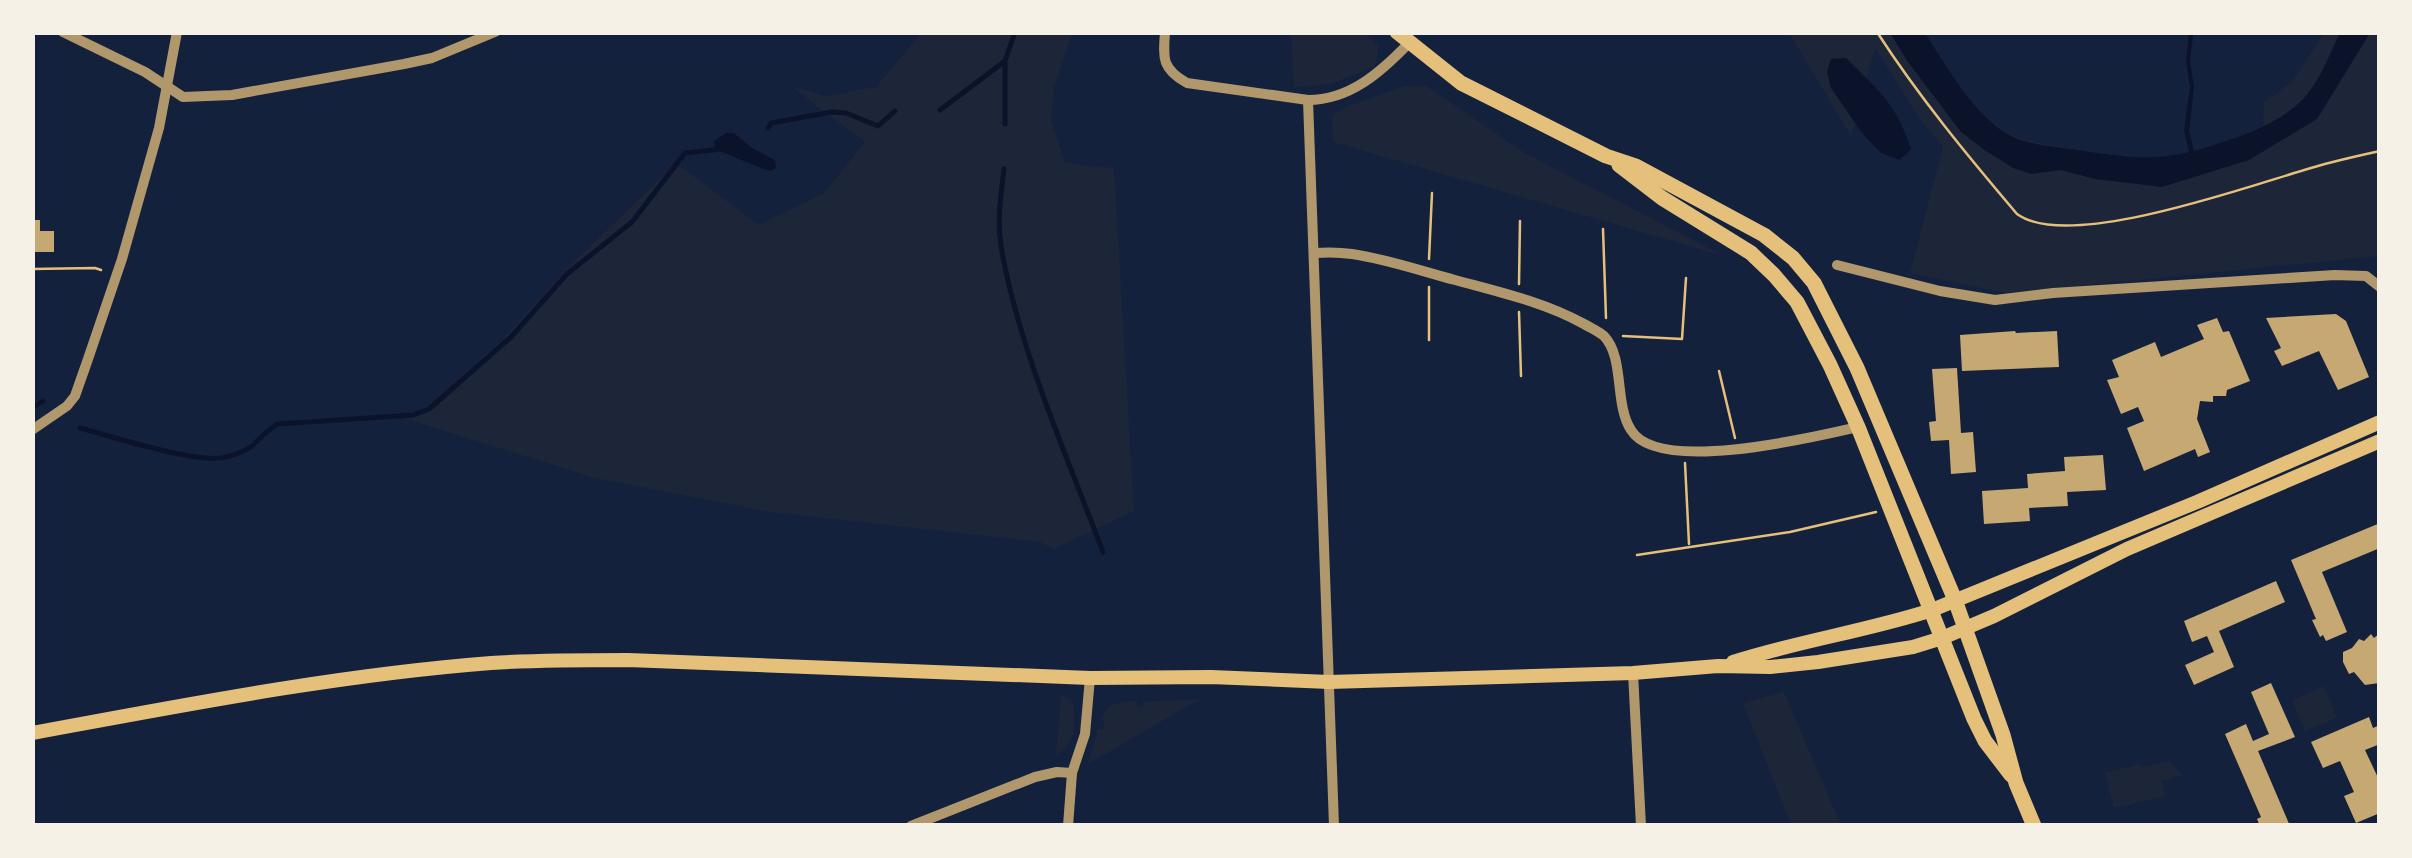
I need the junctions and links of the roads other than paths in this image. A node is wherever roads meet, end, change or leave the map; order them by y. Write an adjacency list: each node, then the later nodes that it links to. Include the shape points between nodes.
1 (64, 32): 6 (street)
2 (177, 32): 6 (street)
3 (496, 32): 6 (street, via 432,58 232,95 183,97)
4 (1165, 32): 7 (street, via 1163,58 1186,83)
5 (1403, 38): 7 (street, via 1385,68 1354,90); 8 (main road, via 1461,83)
6 (167, 86): 14 (street, via 117,275 75,396)
7 (1308, 100): 9 (street)
8 (1606, 156): 13 (main road, via 1774,275 1797,302); 16 (main road, via 1764,234 1814,282)
9 (1314, 253): 13 (street, via 1350,254 1519,298 1600,333 1611,347 1632,432 1657,448 1777,445); 23 (street)
10 (1838, 265): 11 (street, via 1995,300 2335,275 2366,276)
11 (2380, 287)
12 (2380, 422): 16 (main road)
13 (1858, 427): 17 (main road)
14 (32, 430)
15 (2380, 441): 18 (main road, via 2127,549)
16 (1955, 600): 17 (main road); 18 (main road)
17 (1932, 610): 19 (main road); 20 (main road)
18 (1966, 628): 19 (main road); 26 (main road)
19 (1942, 638): 20 (main road, via 1818,662); 26 (main road, via 1985,741)
20 (1718, 666): 21 (main road)
21 (1633, 673): 23 (main road); 30 (street)
22 (1090, 678): 23 (main road); 24 (main road, via 628,660 496,663 228,696); 25 (street)
23 (1329, 682): 29 (street)
24 (32, 734)
25 (1072, 773): 27 (street, via 1035,776); 28 (street)
26 (2016, 783): 31 (main road)
27 (911, 826)
28 (1068, 826)
29 (1334, 826)
30 (1640, 826)
31 (2034, 826)

